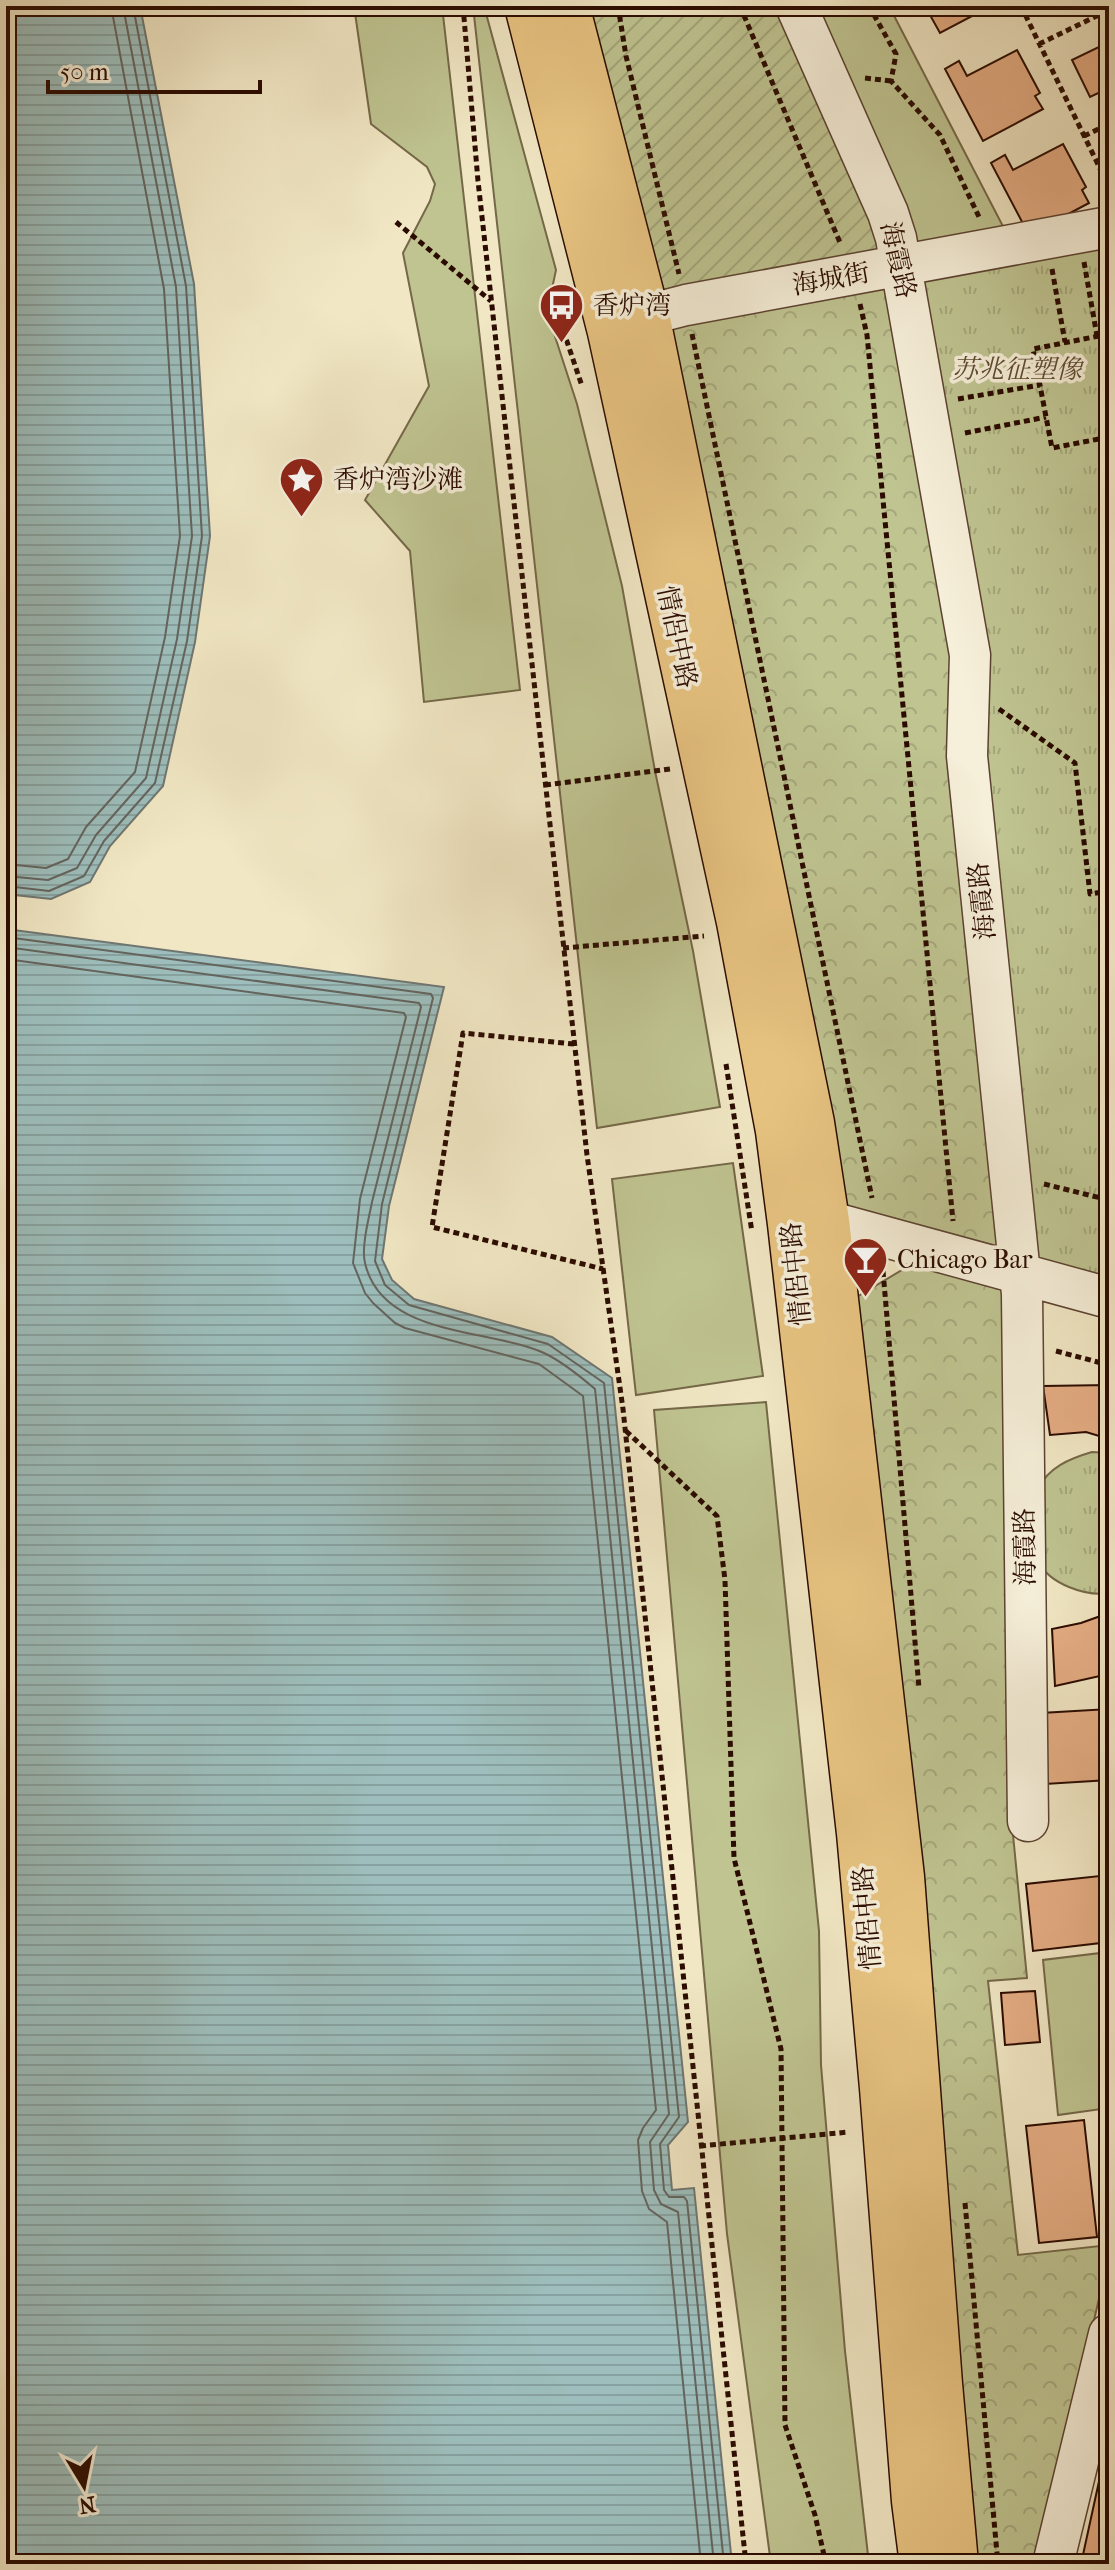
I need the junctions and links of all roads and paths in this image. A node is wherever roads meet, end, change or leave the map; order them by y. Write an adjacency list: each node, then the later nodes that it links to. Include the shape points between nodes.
1 (463, 6): 19 (path)
2 (527, 6): 41 (highway, 情侶中路, via 610,332 739,922)
3 (567, 6): 20 (highway, 情侶中路)
4 (740, 6): 17 (path)
5 (796, 6): 16 (street, 海霞路, via 888,213)
6 (869, 6): 15 (path, via 896,54 891,81 940,135)
7 (1021, 6): 9 (path)
8 (1109, 10): 9 (path)
9 (1039, 44): 11 (path)
10 (1109, 124): 11 (path)
11 (1084, 136): 12 (path)
12 (1109, 187)
13 (396, 222): 19 (path)
14 (1078, 233): 15 (street, 海城街); 22 (path); 23 (path)
15 (994, 249): 16 (street, 海城街)
16 (902, 266): 17 (street, 海城街); 27 (street, 海霞路)
17 (853, 274): 20 (street, 海城街); 42 (path, via 867,335)
18 (564, 284): 25 (path, via 557,312)
19 (492, 302): 31 (path)
20 (647, 315): 41 (highway, 情侶中路, via 809,1107)
21 (1109, 334): 22 (path)
22 (1097, 336): 23 (path)
23 (1065, 342): 24 (path, via 1033,349)
24 (1040, 385): 26 (path); 27 (path)
25 (584, 391)
26 (1046, 417): 27 (path); 28 (path, via 1052,448)
27 (930, 422): 29 (street, 海霞路, via 970,655)
28 (1109, 437)
29 (968, 713): 32 (path, via 1000,709 1075,763 1090,894); 39 (street, 海霞路, via 967,756)
30 (668, 754): 31 (path, via 671,769)
31 (545, 785): 35 (path)
32 (1109, 891)
33 (701, 921): 34 (path)
34 (704, 936): 35 (path); 36 (path)
35 (563, 948): 37 (path)
36 (706, 949)
37 (574, 1044): 43 (path); 43 (path, via 463,1033 432,1227)
38 (726, 1063): 41 (path)
39 (1011, 1176): 40 (path); 44 (street, 海霞路)
40 (1109, 1200)
41 (790, 1226): 42 (street); 56 (highway, 情侶中路, via 859,1833); 57 (highway, 情侶中路, via 902,1877)
42 (956, 1256): 44 (street)
43 (603, 1269): 48 (path)
44 (1021, 1274): 45 (street); 46 (street, 海霞路)
45 (1109, 1298)
46 (1023, 1343): 47 (path); 49 (street, 海霞路)
47 (1109, 1365)
48 (625, 1430): 51 (path, via 717,1516 725,1580 734,1858 781,2049); 52 (path)
49 (1028, 1821)
50 (848, 2117): 51 (path, via 849,2132)
51 (782, 2139): 52 (path); 55 (path, via 785,2425)
52 (700, 2146): 54 (path)
53 (1109, 2334): 58 (street)
54 (746, 2564)
55 (826, 2564)
56 (922, 2564)
57 (956, 2564)
58 (1053, 2564)

